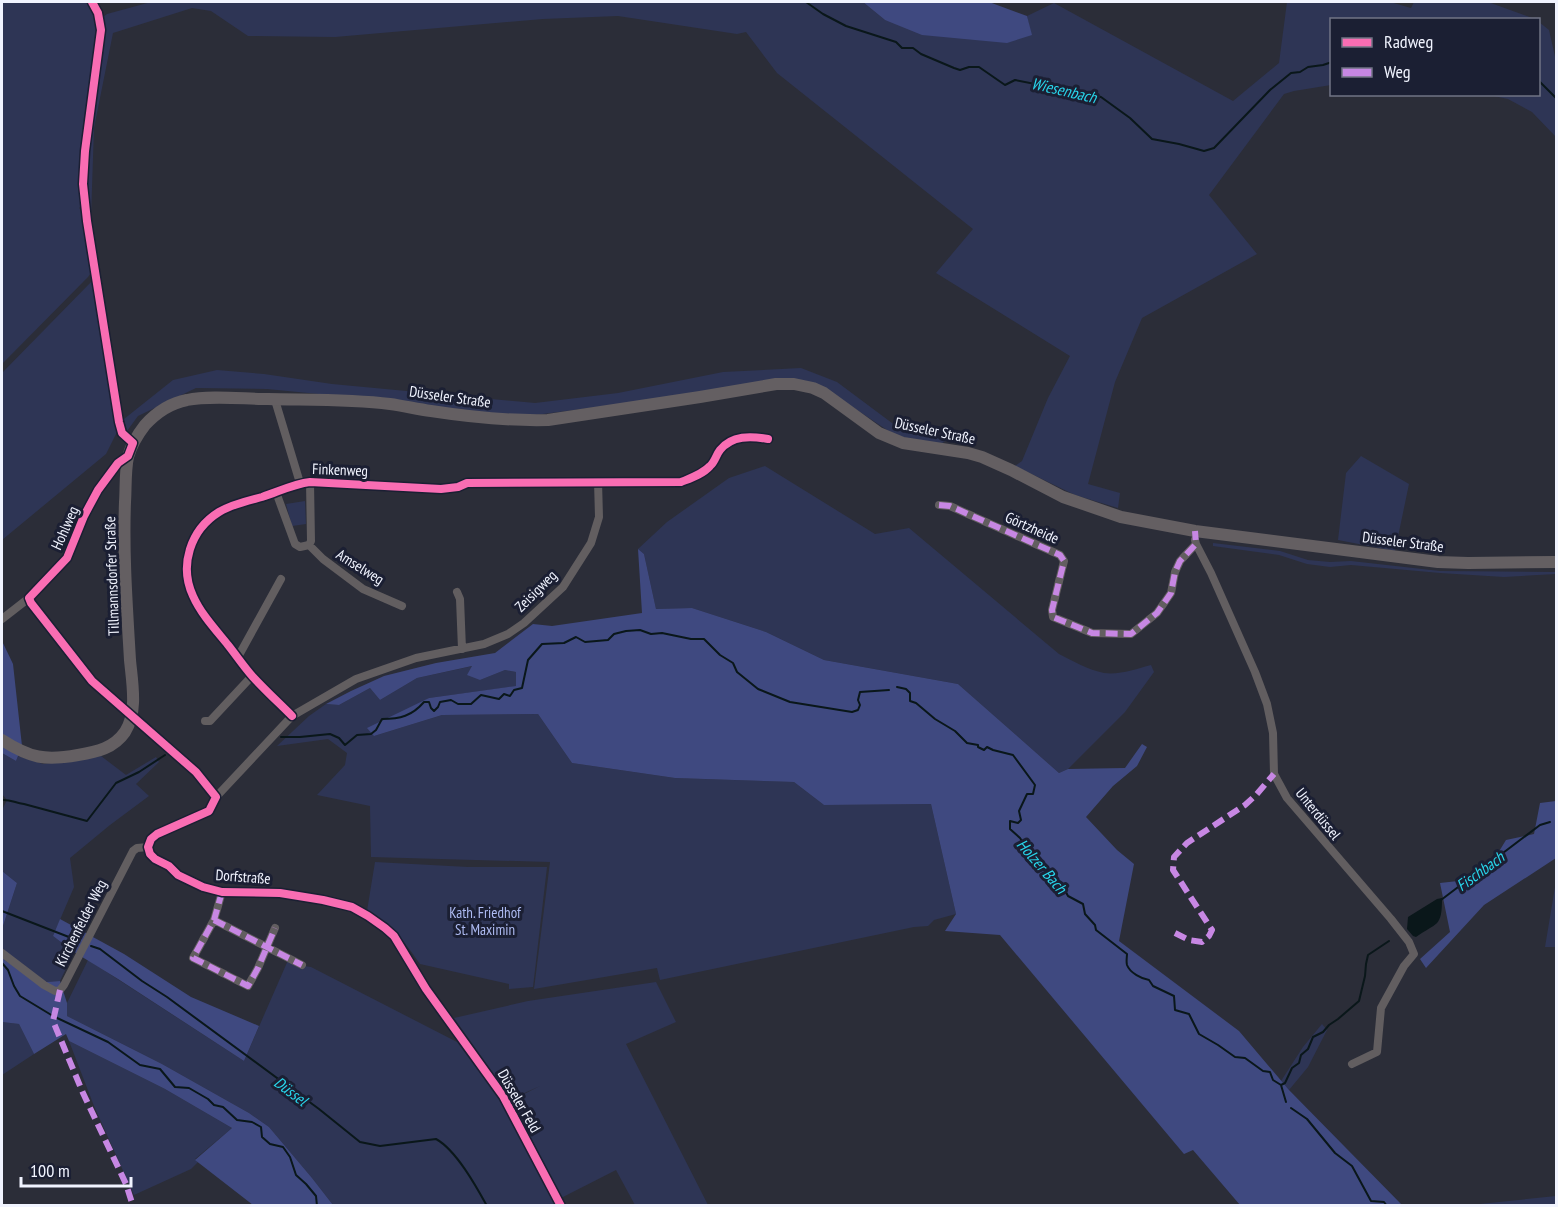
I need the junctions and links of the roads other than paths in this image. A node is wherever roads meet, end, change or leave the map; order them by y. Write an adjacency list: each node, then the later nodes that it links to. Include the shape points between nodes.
1 (275, 400): 6 (street, Finkenweg); 9 (main road, Düsseler Straße, via 390,404 506,420 548,420 794,384 824,393 868,427 903,443 982,457 1095,509); 21 (main road, Tillmannsdorfer Straße, via 182,401 154,416 133,443 128,456 124,524)
2 (768, 439): 5 (street, Finkenweg, via 751,436 734,440 721,449 711,466 681,482)
3 (118, 463): 15 (street, Hohlweg, via 98,490 67,558)
4 (310, 482): 5 (street, Finkenweg, via 441,489 467,483); 6 (street, Finkenweg); 11 (street)
5 (598, 482): 18 (street, Zeisigweg, via 597,526 591,543 563,586 508,634)
6 (300, 483): 7 (street, Finkenweg)
7 (276, 492): 11 (street, Amselweg, via 295,544 300,548); 19 (street, Finkenweg, via 213,516 196,535 187,557 187,578 193,597)
8 (939, 505): 10 (street, Görtzheide, via 950,506 1060,555 1064,561 1053,616 1092,633 1131,634 1157,613 1171,592 1180,561)
9 (1195, 531): 10 (street); 12 (main road, Düsseler Straße, via 1438,562)
10 (1196, 544): 34 (street, Unterdüssel, via 1267,704 1273,733 1274,774 1287,798 1409,942 1414,954 1381,1008 1377,1052)
11 (309, 545): 16 (street, Amselweg, via 363,589)
12 (1557, 562)
13 (281, 579): 19 (street)
14 (457, 592): 18 (street)
15 (29, 598): 17 (street, Hohlweg); 21 (street, via 92,681)
16 (402, 606)
17 (2, 619)
18 (462, 649): 22 (street, Zeisigweg, via 416,658 356,679)
19 (237, 657): 20 (street, Finkenweg)
20 (252, 676): 22 (street, Finkenweg); 23 (street, via 210,721)
21 (132, 714): 24 (main road, Tillmannsdorfer Straße, via 118,740 95,752 47,759 20,752); 25 (street, via 196,772)
22 (292, 716): 25 (street)
23 (205, 721)
24 (2, 740)
25 (216, 797): 26 (street, via 209,811 157,834)
26 (148, 847): 27 (street, Dorfstraße, via 155,859 178,875); 31 (street, Kirchenfelder Weg, via 133,851 60,990 44,985)
27 (222, 892): 28 (street); 33 (street, Dorfstraße, via 303,896 368,916 394,936)
28 (214, 920): 30 (street); 30 (street, via 193,958 248,986)
29 (275, 927): 30 (street)
30 (266, 947): 32 (street)
31 (2, 953)
32 (302, 966)
33 (445, 1016): 35 (street, Düsseler Feld, via 504,1096)
34 (1352, 1064)
35 (561, 1206)

